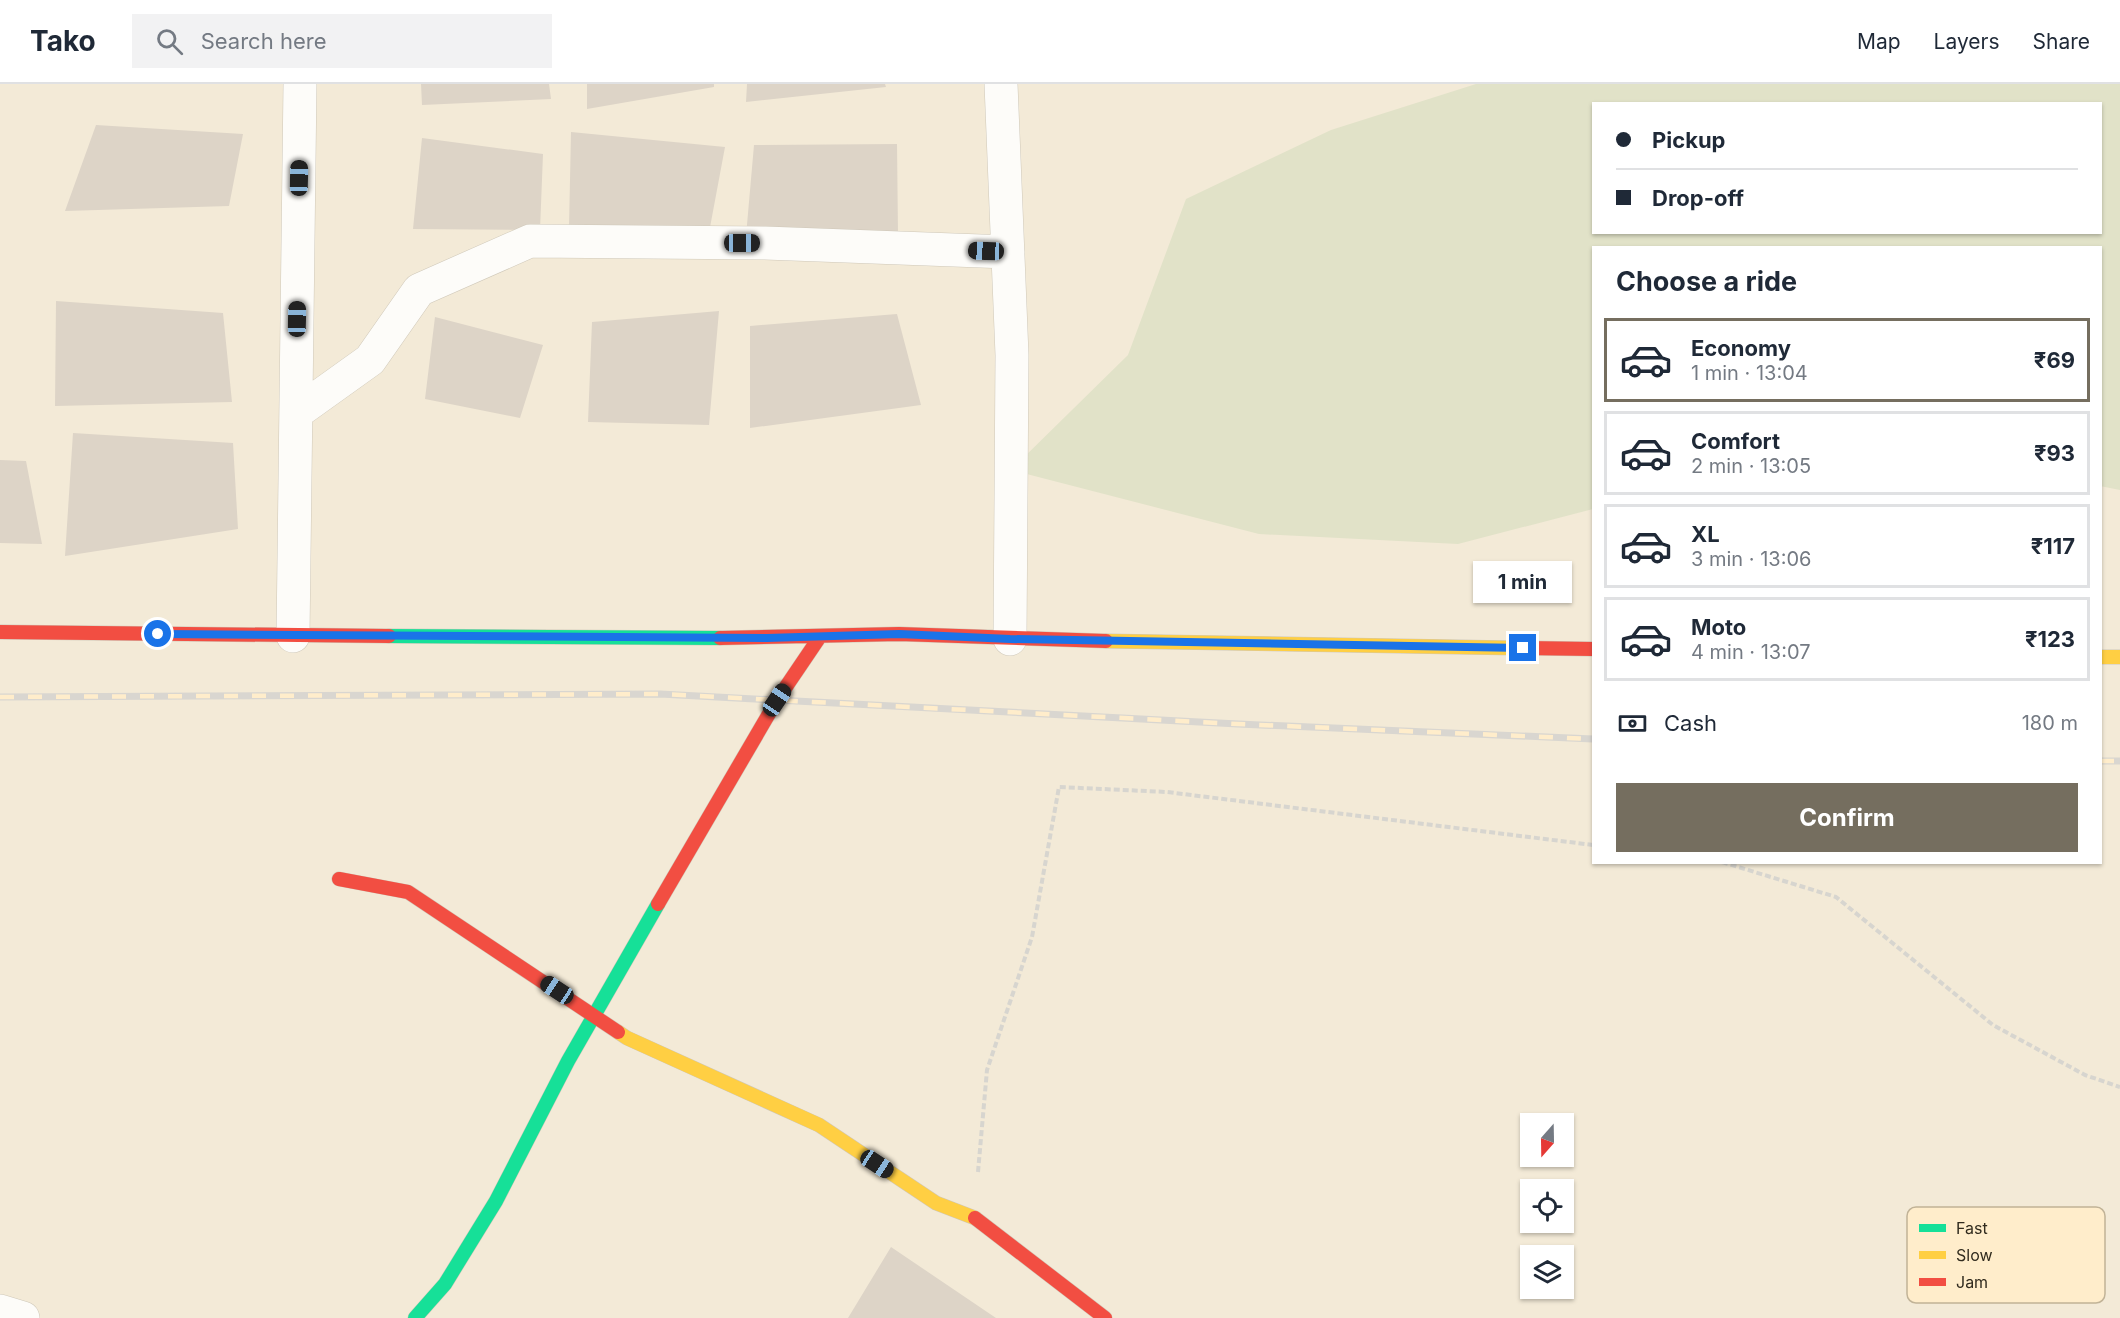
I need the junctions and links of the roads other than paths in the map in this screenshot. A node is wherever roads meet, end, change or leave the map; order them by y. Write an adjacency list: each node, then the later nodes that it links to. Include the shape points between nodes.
1 (300, 84): 4 (street)
2 (1001, 84): 3 (street)
3 (1008, 252): 4 (street, via 765,243 530,241 419,290 370,360); 8 (street, via 1012,355)
4 (296, 413): 6 (street)
5 (0, 632): 6 (street)
6 (293, 636): 7 (street)
7 (819, 638): 8 (street, via 899,634); 13 (street, via 777,700)
8 (1010, 639): 9 (street)
9 (1592, 649)
10 (2102, 657): 11 (street)
11 (2120, 657)
12 (339, 879): 13 (street, via 408,892)
13 (594, 1015): 16 (street, via 496,1201 445,1284); 17 (street, via 627,1038 819,1125 936,1203 973,1216)
14 (0, 1311): 15 (street)
15 (23, 1318)
16 (415, 1318)
17 (1105, 1318)

